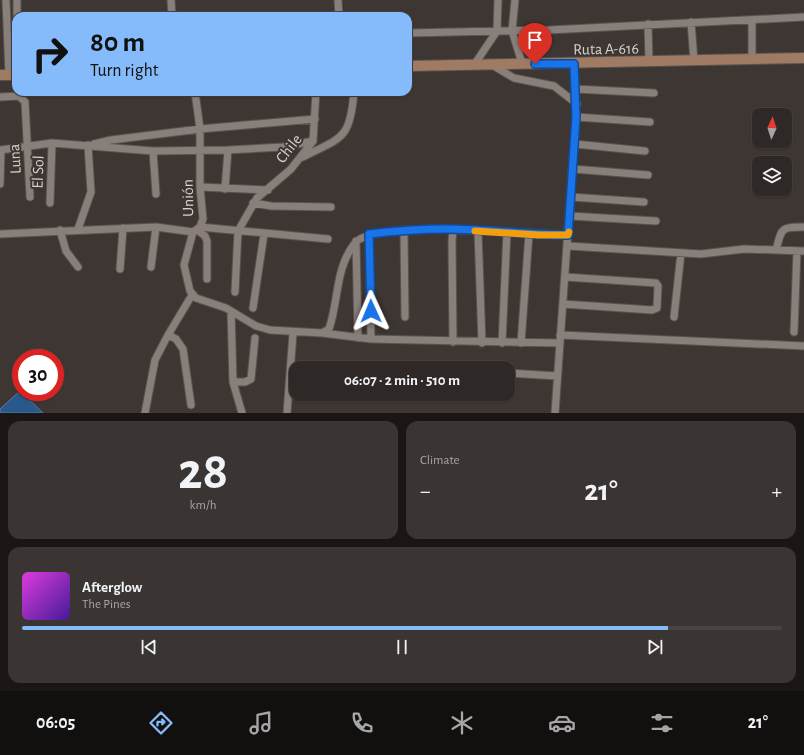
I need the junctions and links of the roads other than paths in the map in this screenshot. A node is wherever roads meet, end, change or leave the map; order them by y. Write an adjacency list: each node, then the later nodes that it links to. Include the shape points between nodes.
1 (6, 0): 26 (street)
2 (17, 0): 7 (street)
3 (171, 0): 8 (street)
4 (338, 0): 9 (street)
5 (498, 0): 14 (street)
6 (515, 0): 15 (street)
7 (17, 12)
8 (172, 12)
9 (340, 12)
10 (804, 17): 11 (street)
11 (752, 20): 12 (street); 18 (street)
12 (691, 22): 13 (street); 19 (street)
13 (648, 24): 15 (street); 20 (street)
14 (497, 31): 15 (street); 16 (street); 23 (street)
15 (512, 31): 21 (street)
16 (412, 33)
17 (804, 58): 18 (main road, Ruta A-616)
18 (752, 59): 19 (main road, Ruta A-616)
19 (694, 61): 20 (main road, Ruta A-616)
20 (649, 62): 22 (main road, Ruta A-616)
21 (522, 64): 22 (main road, Ruta A-616); 24 (main road, Ruta A-616)
22 (574, 64): 27 (street)
23 (474, 65): 24 (main road, Ruta A-616); 25 (main road, Ruta A-616)
24 (492, 65): 33 (street, via 514,78 554,86)
25 (412, 66)
26 (8, 75)
27 (576, 89): 28 (street); 33 (street)
28 (654, 93)
29 (196, 96): 37 (street, Unión)
30 (316, 96): 35 (street, Chile)
31 (353, 96): 48 (street, via 346,131 341,138)
32 (0, 97): 41 (street, Luna, via 23,98)
33 (577, 104): 34 (street)
34 (576, 117): 36 (street); 40 (street)
35 (315, 119): 37 (street); 38 (street, Chile)
36 (650, 122)
37 (200, 129): 42 (street, via 111,140); 44 (street, Unión)
38 (313, 140): 45 (street, via 283,147); 48 (street, Chile)
39 (52, 143): 41 (street); 42 (street); 60 (street, El Sol)
40 (574, 144): 47 (street); 49 (street)
41 (28, 146): 43 (street); 56 (street, Luna)
42 (88, 146): 46 (street); 67 (street, via 90,192)
43 (1, 150): 51 (street)
44 (200, 150): 45 (street); 46 (street); 52 (street, Unión)
45 (228, 150): 53 (street)
46 (154, 151): 55 (street)
47 (645, 151)
48 (301, 158): 54 (street, Chile)
49 (573, 169): 50 (street); 57 (street)
50 (648, 175)
51 (0, 184)
52 (200, 187): 53 (street); 70 (street, Unión, via 203,219)
53 (225, 188): 54 (street)
54 (268, 190): 58 (street, Chile)
55 (156, 194)
56 (30, 196)
57 (571, 197): 59 (street); 62 (street)
58 (255, 201): 61 (street, via 270,206); 72 (street)
59 (644, 202)
60 (50, 203)
61 (331, 207)
62 (570, 216): 63 (street); 79 (street)
63 (656, 221)
64 (156, 227): 66 (street); 70 (street); 87 (street)
65 (804, 227): 83 (street, via 783,229)
66 (123, 228): 67 (street); 88 (street)
67 (78, 229): 69 (street)
68 (453, 229): 71 (street); 73 (street); 106 (street)
69 (60, 230): 75 (street); 86 (street, via 66,251)
70 (197, 230): 72 (street); 90 (street, via 207,241); 92 (street, Unión, via 184,265)
71 (404, 230): 77 (street); 96 (street)
72 (238, 231): 76 (street); 91 (street)
73 (478, 231): 74 (street); 107 (street)
74 (507, 232): 78 (street); 108 (street)
75 (0, 234)
76 (264, 234): 80 (street); 94 (street)
77 (369, 234): 81 (street); 105 (street)
78 (529, 234): 79 (street); 109 (street)
79 (568, 235): 82 (street)
80 (328, 239)
81 (356, 241): 100 (street, via 346,255 338,280 329,329); 104 (street)
82 (568, 246): 85 (street); 89 (street)
83 (776, 250): 84 (street); 85 (street, via 744,249 701,254)
84 (800, 251): 98 (street)
85 (681, 253): 97 (street)
86 (78, 267)
87 (151, 267)
88 (120, 269)
89 (565, 277): 93 (street); 93 (street, via 656,283 657,308 652,310)
90 (207, 279)
91 (235, 292)
92 (192, 295): 95 (street); 101 (street)
93 (563, 304): 102 (street)
94 (253, 308)
95 (231, 310): 99 (street, via 256,326); 114 (street)
96 (404, 317)
97 (674, 317)
98 (794, 332)
99 (293, 333): 100 (street); 118 (street)
100 (322, 333): 104 (street)
101 (168, 335): 115 (street, via 176,339 183,350); 116 (street, via 153,367)
102 (560, 335): 110 (street); 111 (street)
103 (255, 338): 114 (street, via 251,379)
104 (358, 338): 105 (street)
105 (371, 339): 106 (street)
106 (453, 342): 107 (street)
107 (482, 343): 108 (street)
108 (502, 343): 109 (street)
109 (521, 343): 110 (street)
110 (560, 343): 113 (street)
111 (804, 346)
112 (515, 373): 113 (street)
113 (558, 376): 119 (street)
114 (233, 382): 117 (street)
115 (191, 405)
116 (145, 413)
117 (242, 413)
118 (287, 413)
119 (555, 413)

